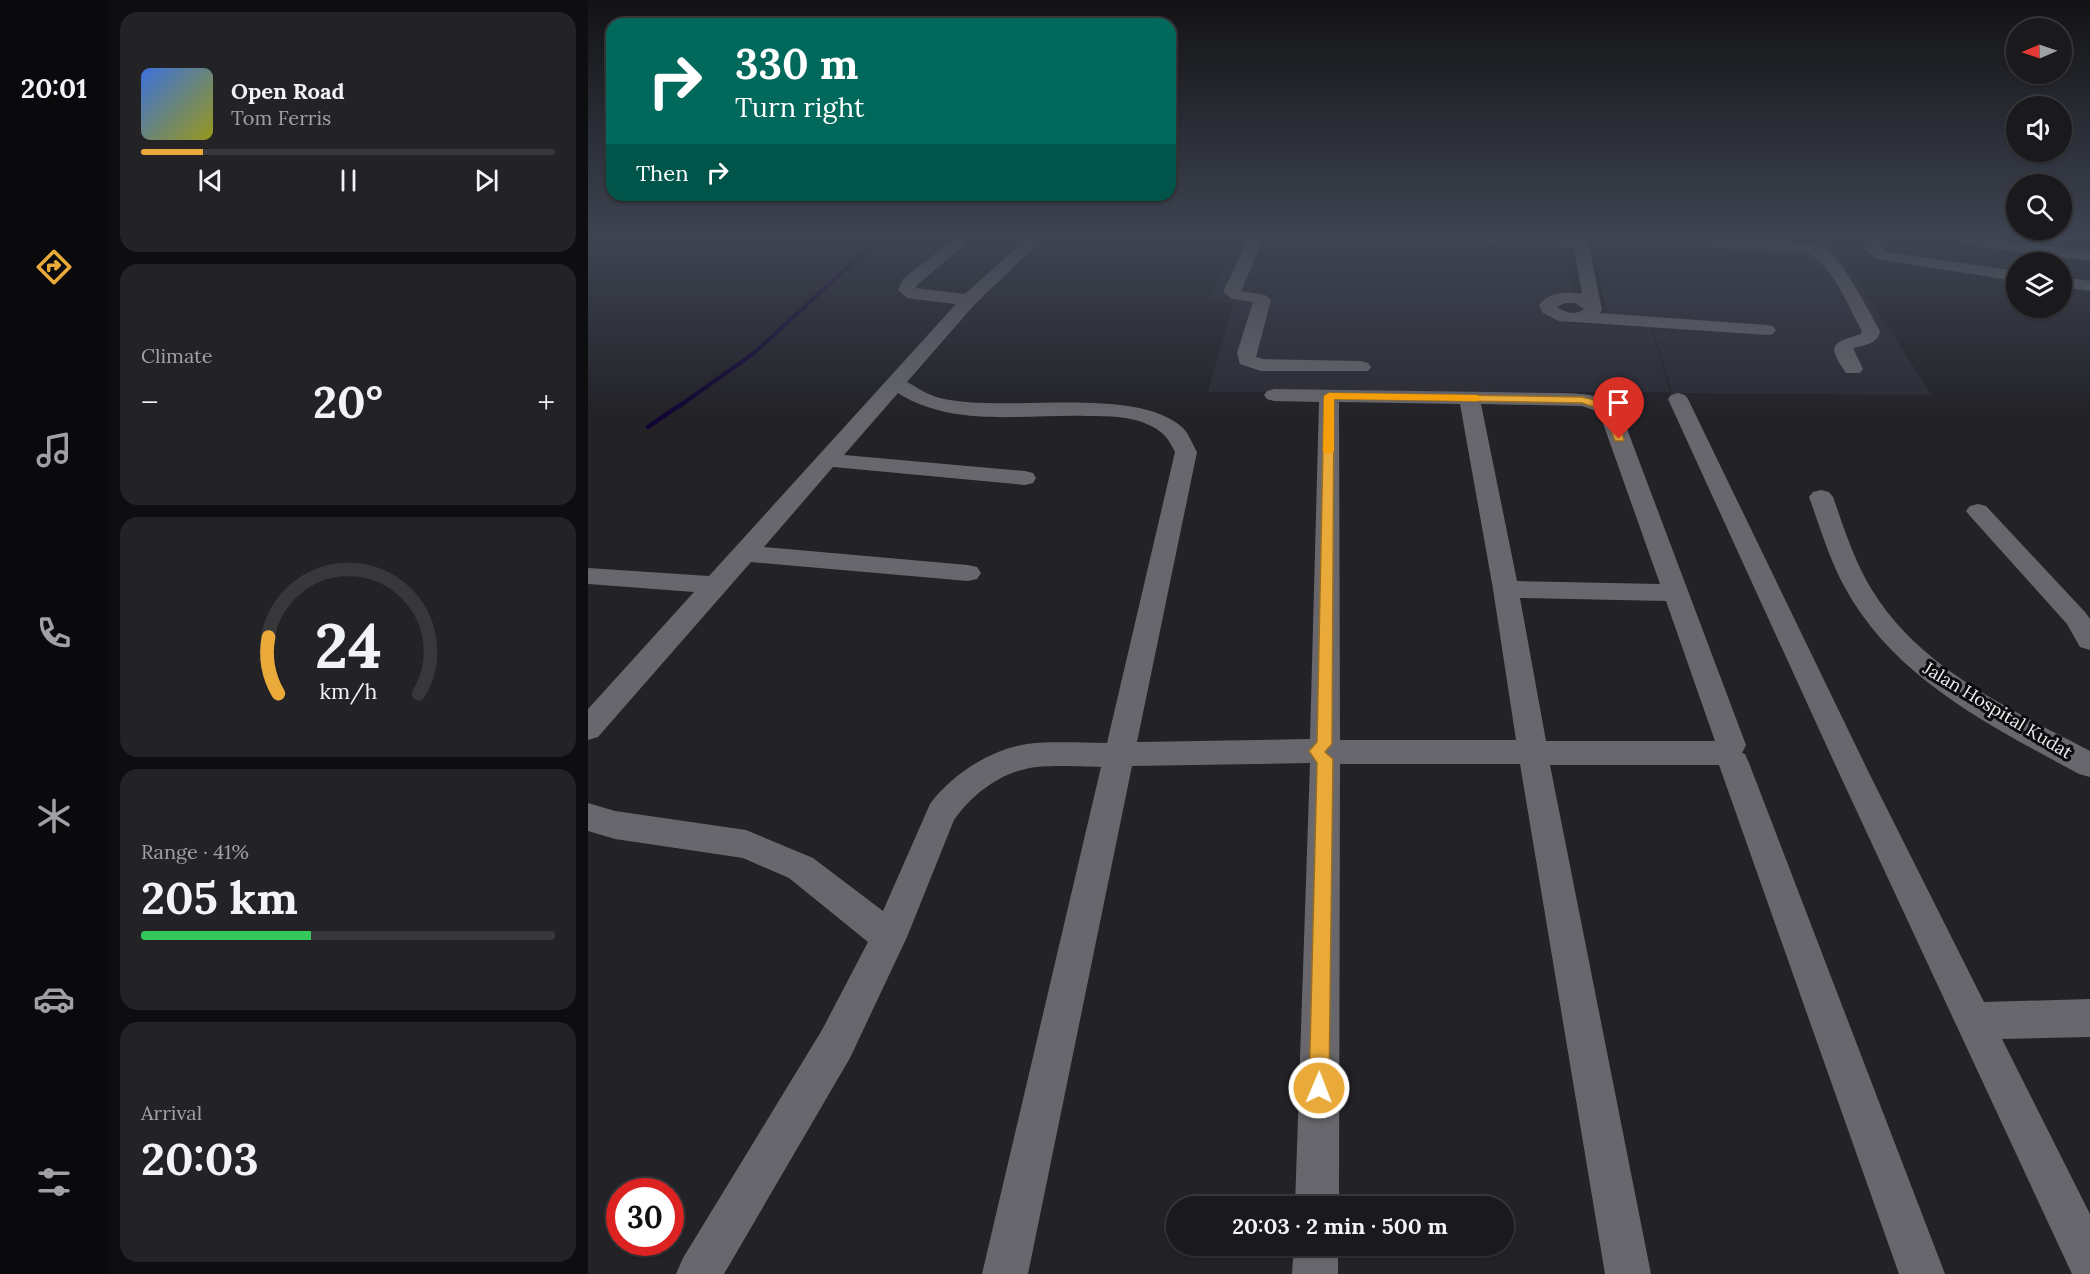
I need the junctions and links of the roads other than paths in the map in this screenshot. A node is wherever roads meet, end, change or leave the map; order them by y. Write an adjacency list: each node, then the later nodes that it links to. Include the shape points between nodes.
1 (964, 299): 6 (street)
2 (1261, 299): 9 (street, via 1247,360 1261,365)
3 (1559, 299): 7 (street, via 1548,305 1552,312 1564,317)
4 (1587, 299): 7 (street)
5 (1852, 299): 10 (street, via 1871,332 1870,337 1844,345)
6 (969, 300): 11 (street)
7 (1590, 313): 8 (street, via 1614,321)
8 (1767, 330)
9 (1361, 367)
10 (1853, 369)
11 (895, 383): 16 (street); 30 (street, via 924,399 986,409 1070,408 1137,415 1166,424 1181,436 1185,460)
12 (1274, 395): 13 (street)
13 (1329, 396): 14 (street); 28 (street)
14 (1468, 398): 24 (street); 25 (street, via 1582,400 1608,409)
15 (1678, 399): 36 (street)
16 (829, 460): 17 (street); 20 (street)
17 (1025, 478)
18 (1821, 497): 32 (street, Jalan Hospital Kudat, via 1864,598 1920,664 2015,725)
19 (1978, 511): 26 (street, via 2076,618)
20 (743, 553): 21 (street); 23 (street)
21 (968, 573)
22 (588, 576): 23 (street)
23 (714, 585): 27 (street)
24 (1506, 590): 25 (street); 29 (street)
25 (1676, 593): 31 (street)
26 (2090, 639)
27 (588, 729)
28 (1325, 751): 29 (street); 30 (street); 37 (street)
29 (1533, 753): 31 (street); 43 (street)
30 (1119, 754): 34 (street, via 1026,756 987,770 972,781 941,813); 41 (street)
31 (1729, 754): 44 (street)
32 (2090, 765)
33 (588, 817): 34 (street, via 615,825 746,844 801,868)
34 (889, 937): 40 (street, via 836,1044)
35 (2090, 1018): 36 (street)
36 (1974, 1021): 38 (street)
37 (1317, 1196)
38 (2085, 1240)
39 (1316, 1256): 42 (street)
40 (699, 1274)
41 (1005, 1274)
42 (1315, 1274)
43 (1628, 1274)
44 (1922, 1274)

